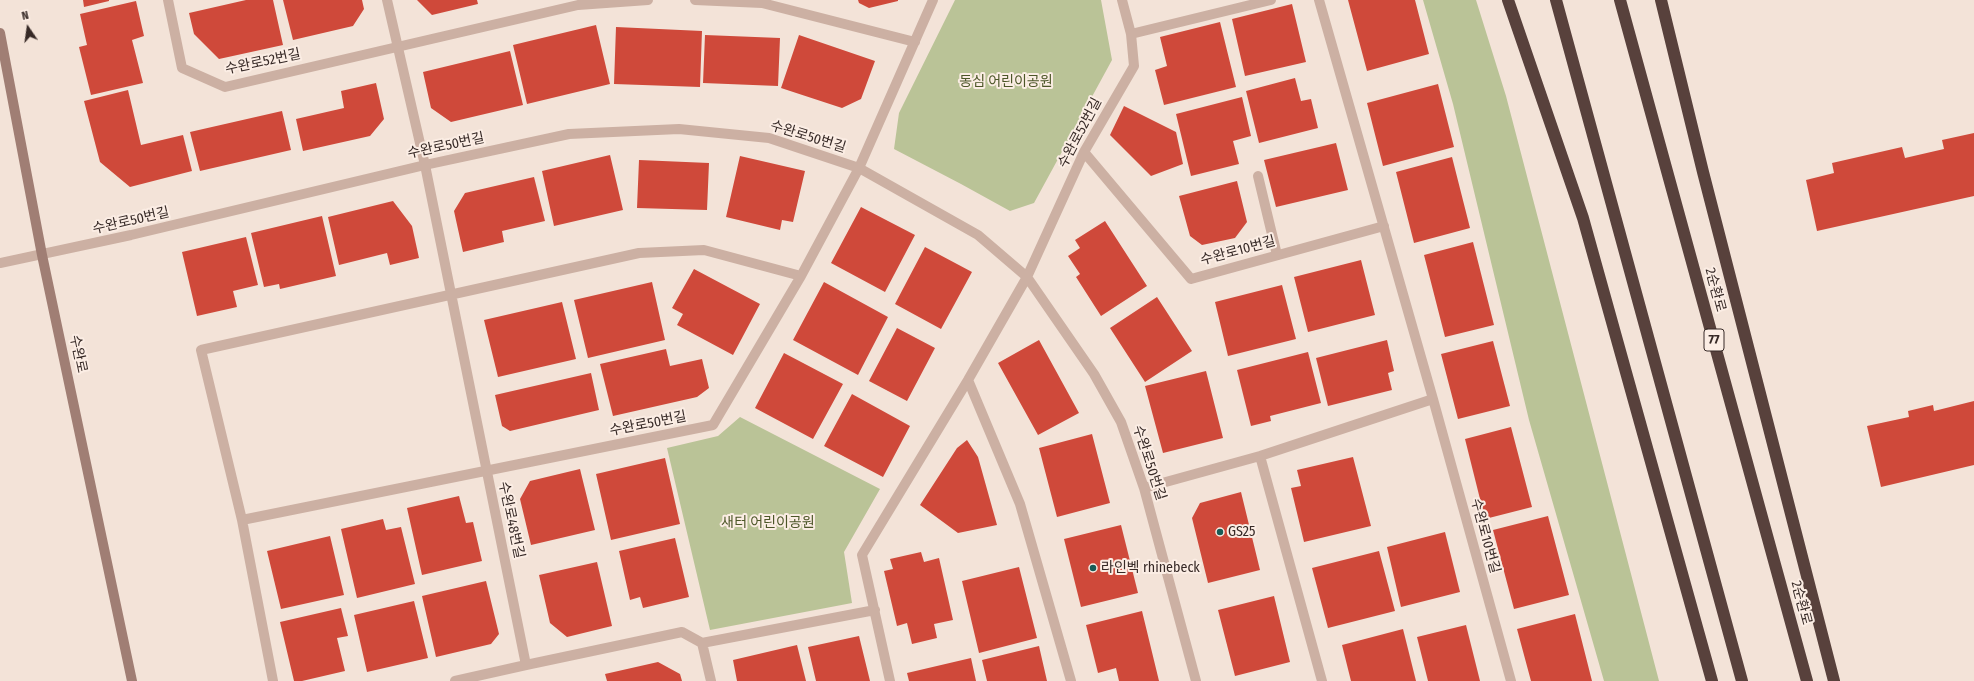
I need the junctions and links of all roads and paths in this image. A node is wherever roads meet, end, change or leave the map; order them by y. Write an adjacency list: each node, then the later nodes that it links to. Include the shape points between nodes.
1 (168, 0): 18 (street, 수완로52번길, via 182,68 225,86)
2 (387, 0): 18 (street)
3 (648, 0): 14 (street, 수완로52번길)
4 (695, 0): 13 (street)
5 (933, 0): 17 (street)
6 (1122, 0): 16 (street, 수완로52번길)
7 (1271, 0): 16 (street)
8 (1319, 0): 23 (street, 수완로10번길)
9 (1508, 0): 48 (highway, via 1583,218)
10 (1556, 0): 49 (highway)
11 (1620, 0): 50 (highway, 2순환로 / 77)
12 (1661, 0): 51 (highway)
13 (761, 1): 17 (street)
14 (577, 2): 18 (street, 수완로52번길)
15 (0, 32): 24 (main road, 수완로)
16 (1131, 34): 19 (street, 수완로52번길, via 1134,66)
17 (915, 42): 21 (street)
18 (397, 46): 20 (street)
19 (1084, 152): 25 (street, 수완로10번길, via 1191,279); 28 (street, 수완로52번길)
20 (424, 165): 21 (street, 수완로50번길, via 569,134 679,129 769,138); 24 (street, 수완로50번길); 29 (street, 수완로48번길)
21 (859, 168): 27 (street, 수완로50번길); 28 (street, 수완로50번길, via 978,234)
22 (1258, 176): 25 (street)
23 (1384, 226): 25 (street, 수완로10번길); 31 (street, 수완로10번길)
24 (42, 255): 26 (street, 수완로50번길); 39 (main road, 수완로)
25 (1278, 255)
26 (0, 263)
27 (801, 276): 29 (street, via 704,250 639,253); 33 (street, 수완로50번길, via 713,425)
28 (1026, 277): 30 (street); 34 (street, 수완로50번길, via 1094,374 1121,422)
29 (452, 295): 33 (street, 수완로48번길); 35 (street, via 201,350)
30 (968, 380): 36 (street, via 862,555); 44 (street, via 1020,504)
31 (1433, 399): 32 (street); 47 (street, 수완로10번길)
32 (1260, 456): 34 (street); 46 (street)
33 (487, 471): 35 (street, 수완로50번길); 38 (street, 수완로48번길)
34 (1144, 488): 45 (street, 수완로50번길)
35 (242, 520): 40 (street)
36 (875, 610): 37 (street); 43 (street)
37 (702, 643): 38 (street, via 682,632); 42 (street)
38 (526, 664): 41 (street)
39 (132, 681)
40 (273, 681)
41 (455, 681)
42 (711, 681)
43 (890, 681)
44 (1072, 681)
45 (1196, 681)
46 (1322, 681)
47 (1511, 681)
48 (1712, 681)
49 (1742, 681)
50 (1807, 681)
51 (1834, 681)

